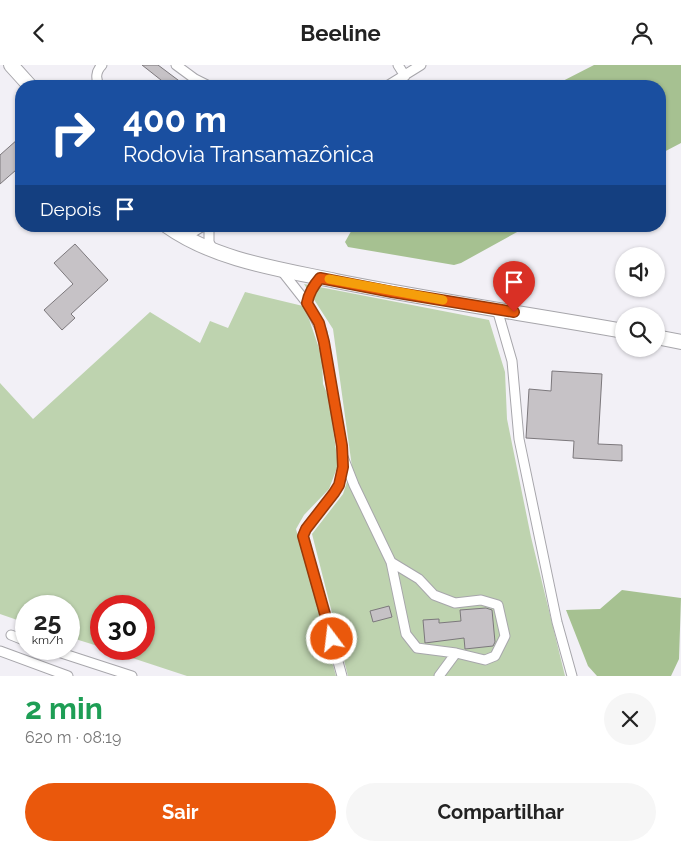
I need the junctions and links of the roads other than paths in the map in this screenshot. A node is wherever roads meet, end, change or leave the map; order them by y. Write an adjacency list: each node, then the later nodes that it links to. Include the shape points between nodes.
1 (11, 65): 7 (highway)
2 (102, 65): 8 (street)
3 (176, 65): 9 (street)
4 (398, 65): 6 (street)
5 (421, 65): 6 (street)
6 (405, 76): 10 (street)
7 (25, 80)
8 (97, 80)
9 (197, 80)
10 (398, 80)
11 (175, 232): 14 (highway)
12 (193, 232): 14 (street)
13 (209, 232): 15 (street)
14 (179, 235): 15 (highway)
15 (213, 250): 16 (highway)
16 (281, 270): 17 (highway); 18 (street)
17 (320, 278): 18 (street); 19 (highway)
18 (307, 303): 23 (street, via 319,323 324,342)
19 (497, 309): 20 (highway); 34 (street, via 512,361 519,439 557,622)
20 (615, 329)
21 (665, 339): 22 (highway)
22 (681, 342)
23 (343, 457): 24 (street); 32 (street, via 339,485 303,536)
24 (391, 562): 28 (street, via 406,634 417,648); 28 (street, via 419,579 434,595 455,603 481,600 498,605 504,636 495,657 486,660)
25 (11, 635): 26 (street)
26 (15, 637)
27 (0, 651): 30 (street)
28 (456, 653): 33 (street)
29 (80, 659): 31 (street)
30 (68, 676)
31 (132, 676)
32 (342, 676)
33 (439, 676)
34 (572, 676)

